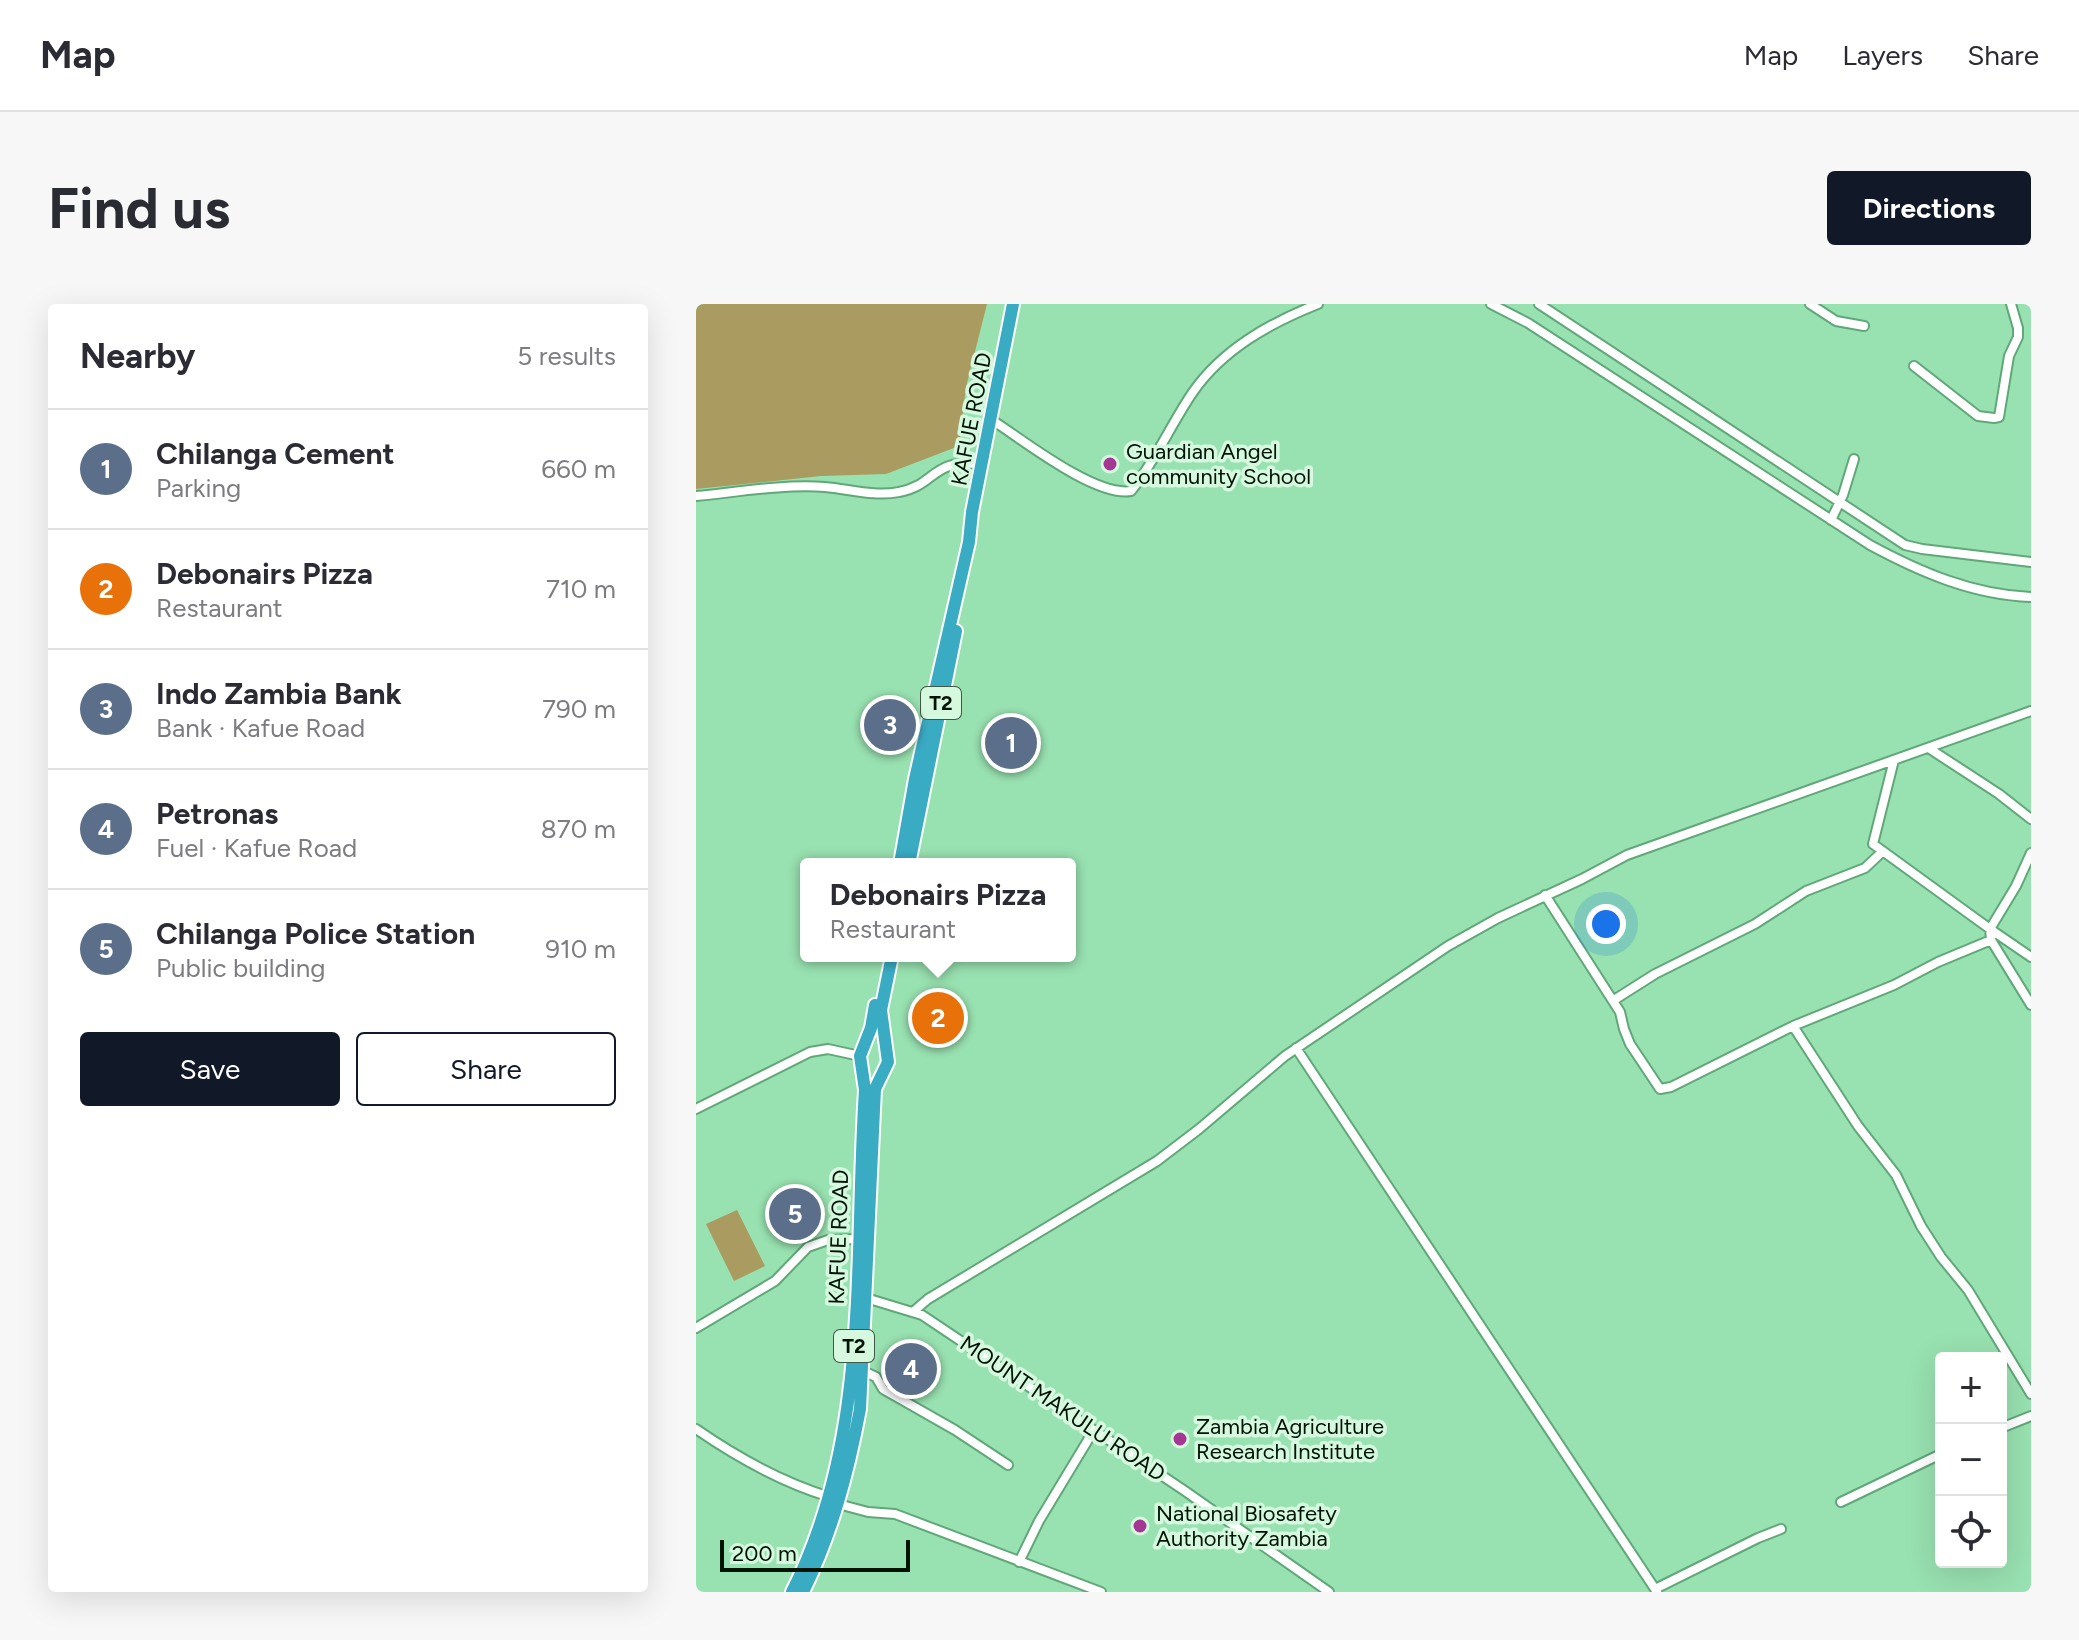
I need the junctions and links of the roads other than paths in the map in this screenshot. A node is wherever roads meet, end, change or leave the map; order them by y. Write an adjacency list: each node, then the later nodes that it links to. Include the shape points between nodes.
1 (1013, 304): 9 (highway, KAFUE ROAD / T2)
2 (1318, 304): 9 (street, via 1251,337 1227,356 1195,389 1131,491 1100,486 1072,472)
3 (1491, 304): 14 (street)
4 (1539, 304): 13 (street)
5 (1810, 304): 7 (street, via 1836,321)
6 (2011, 304): 8 (street, via 2018,337 2009,356 1999,417 1978,416)
7 (1864, 326)
8 (1914, 366)
9 (992, 420): 11 (highway, KAFUE ROAD / T2)
10 (1854, 459): 13 (street)
11 (983, 465): 12 (street, via 951,463 893,493 803,487); 15 (highway, KAFUE ROAD / T2)
12 (696, 496)
13 (1840, 502): 14 (street); 16 (street, via 1909,547)
14 (1831, 520): 17 (street, via 1920,570 1984,591)
15 (969, 542): 24 (highway, KAFUE ROAD / T2); 25 (highway, KAFUE ROAD / T2, via 972,550)
16 (2031, 562)
17 (2031, 597)
18 (2031, 711): 19 (street)
19 (1930, 749): 20 (street); 21 (street)
20 (1894, 760): 22 (street, via 1873,837); 26 (street, via 1627,855)
21 (2031, 819)
22 (1882, 852): 27 (street); 32 (street, via 1865,868 1806,891)
23 (2031, 853): 27 (street)
24 (901, 858)
25 (910, 858)
26 (1545, 895): 32 (street); 35 (street, via 1448,946)
27 (1990, 929): 28 (street); 29 (street)
28 (1991, 940): 33 (street); 34 (street)
29 (2031, 957)
30 (883, 962): 37 (highway, KAFUE ROAD / T2)
31 (891, 962): 36 (highway, via 881,1010)
32 (1614, 1000): 34 (street, via 1630,1044 1660,1089)
33 (2031, 1005)
34 (1793, 1026): 45 (street, via 1896,1175 1928,1237 1968,1290)
35 (1296, 1048): 42 (street, via 1157,1161); 56 (street)
36 (887, 1052): 37 (highway, via 879,1045); 38 (highway)
37 (862, 1056): 38 (highway, via 871,1073); 39 (street, via 828,1049 810,1052); 40 (highway, KAFUE ROAD / T2)
38 (883, 1070): 41 (highway, KAFUE ROAD / T2, via 875,1089)
39 (696, 1109)
40 (858, 1239): 43 (street, via 808,1247 775,1281); 52 (highway, KAFUE ROAD / T2, via 849,1404)
41 (866, 1298): 42 (street, MOUNT MAKULU ROAD); 44 (highway, KAFUE ROAD / T2)
42 (914, 1311): 49 (street, MOUNT MAKULU ROAD)
43 (696, 1328)
44 (863, 1371): 51 (street, via 876,1377 883,1389); 52 (highway, KAFUE ROAD / T2, via 852,1456)
45 (2031, 1394)
46 (2031, 1416): 47 (street)
47 (2007, 1426)
48 (696, 1429): 52 (street, via 756,1467)
49 (1094, 1430): 55 (street); 60 (street, MOUNT MAKULU ROAD)
50 (1935, 1457): 53 (street)
51 (1008, 1465)
52 (835, 1501): 55 (street, via 895,1514); 57 (highway, KAFUE ROAD / T2); 58 (highway, KAFUE ROAD / T2, via 829,1533)
53 (1841, 1502)
54 (1781, 1529): 56 (street)
55 (1019, 1562): 59 (street)
56 (1656, 1590)
57 (792, 1592)
58 (803, 1592)
59 (1101, 1592)
60 (1329, 1592)

